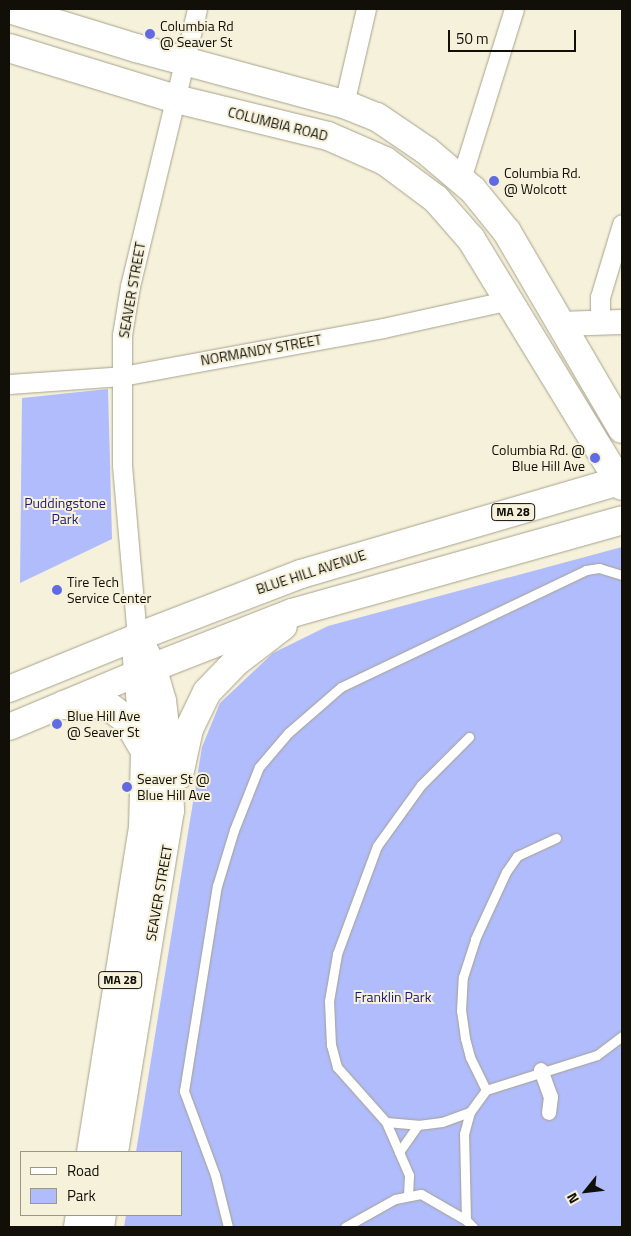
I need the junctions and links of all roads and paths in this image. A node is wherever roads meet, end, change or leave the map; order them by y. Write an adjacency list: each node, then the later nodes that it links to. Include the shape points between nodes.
1 (196, 9): 6 (street, SEAVER STREET)
2 (366, 9): 8 (street)
3 (514, 9): 9 (street)
4 (9, 10): 6 (main road)
5 (9, 48): 7 (main road, COLUMBIA ROAD)
6 (184, 59): 7 (street, SEAVER STREET); 8 (main road)
7 (176, 99): 11 (main road, COLUMBIA ROAD, via 328,136 385,161 449,211 482,254); 14 (street, SEAVER STREET, via 130,286 122,335)
8 (344, 104): 9 (main road, via 377,117)
9 (461, 179): 13 (main road, via 507,232)
10 (622, 224): 12 (street, via 600,297)
11 (510, 300): 14 (street, NORMANDY STREET, via 383,328); 17 (main road, COLUMBIA ROAD)
12 (612, 323): 13 (street)
13 (559, 324): 16 (main road)
14 (122, 376): 15 (street, NORMANDY STREET); 21 (street, SEAVER STREET, via 122,466)
15 (9, 384)
16 (622, 429)
17 (621, 482): 21 (main road, BLUE HILL AVENUE / MA 28, via 301,574)
18 (622, 520): 20 (main road, MA 28)
19 (622, 575): 42 (lane, via 599,568 586,570 341,687 288,732 259,767 234,830 217,886 184,1091 214,1175)
20 (331, 601): 22 (main road, via 262,623); 28 (main road, MA 28, via 262,639 224,672 208,692 189,729)
21 (137, 637): 22 (main road, SEAVER STREET / MA 28); 23 (main road, BLUE HILL AVENUE)
22 (144, 670): 24 (main road); 27 (main road, SEAVER STREET / MA 28); 28 (main road, SEAVER STREET, via 166,727)
23 (9, 689)
24 (64, 705): 25 (main road); 27 (main road, via 91,702 111,708 128,720)
25 (9, 727)
26 (469, 737): 35 (lane, via 421,785 377,846 337,954 329,1001 331,1044 337,1067)
27 (145, 754): 37 (main road, SEAVER STREET / MA 28, via 146,790 139,862)
28 (169, 831): 38 (main road, SEAVER STREET / MA 28)
29 (556, 838): 32 (lane, via 517,856 506,872 475,939 463,978 461,1011 465,1038)
30 (622, 1036): 31 (lane, via 597,1055 575,1064)
31 (541, 1070): 32 (lane); 34 (street, via 550,1097)
32 (486, 1090): 33 (lane)
33 (470, 1112): 36 (lane, via 442,1122); 41 (lane, via 464,1134)
34 (549, 1113)
35 (386, 1122): 36 (lane); 39 (lane)
36 (418, 1125): 39 (lane)
37 (91, 1151)
38 (114, 1151)
39 (398, 1152): 40 (lane, via 409,1175)
40 (408, 1195): 41 (lane, via 421,1194); 43 (lane)
41 (466, 1220): 44 (lane)
42 (228, 1227)
43 (345, 1227)
44 (473, 1227)

